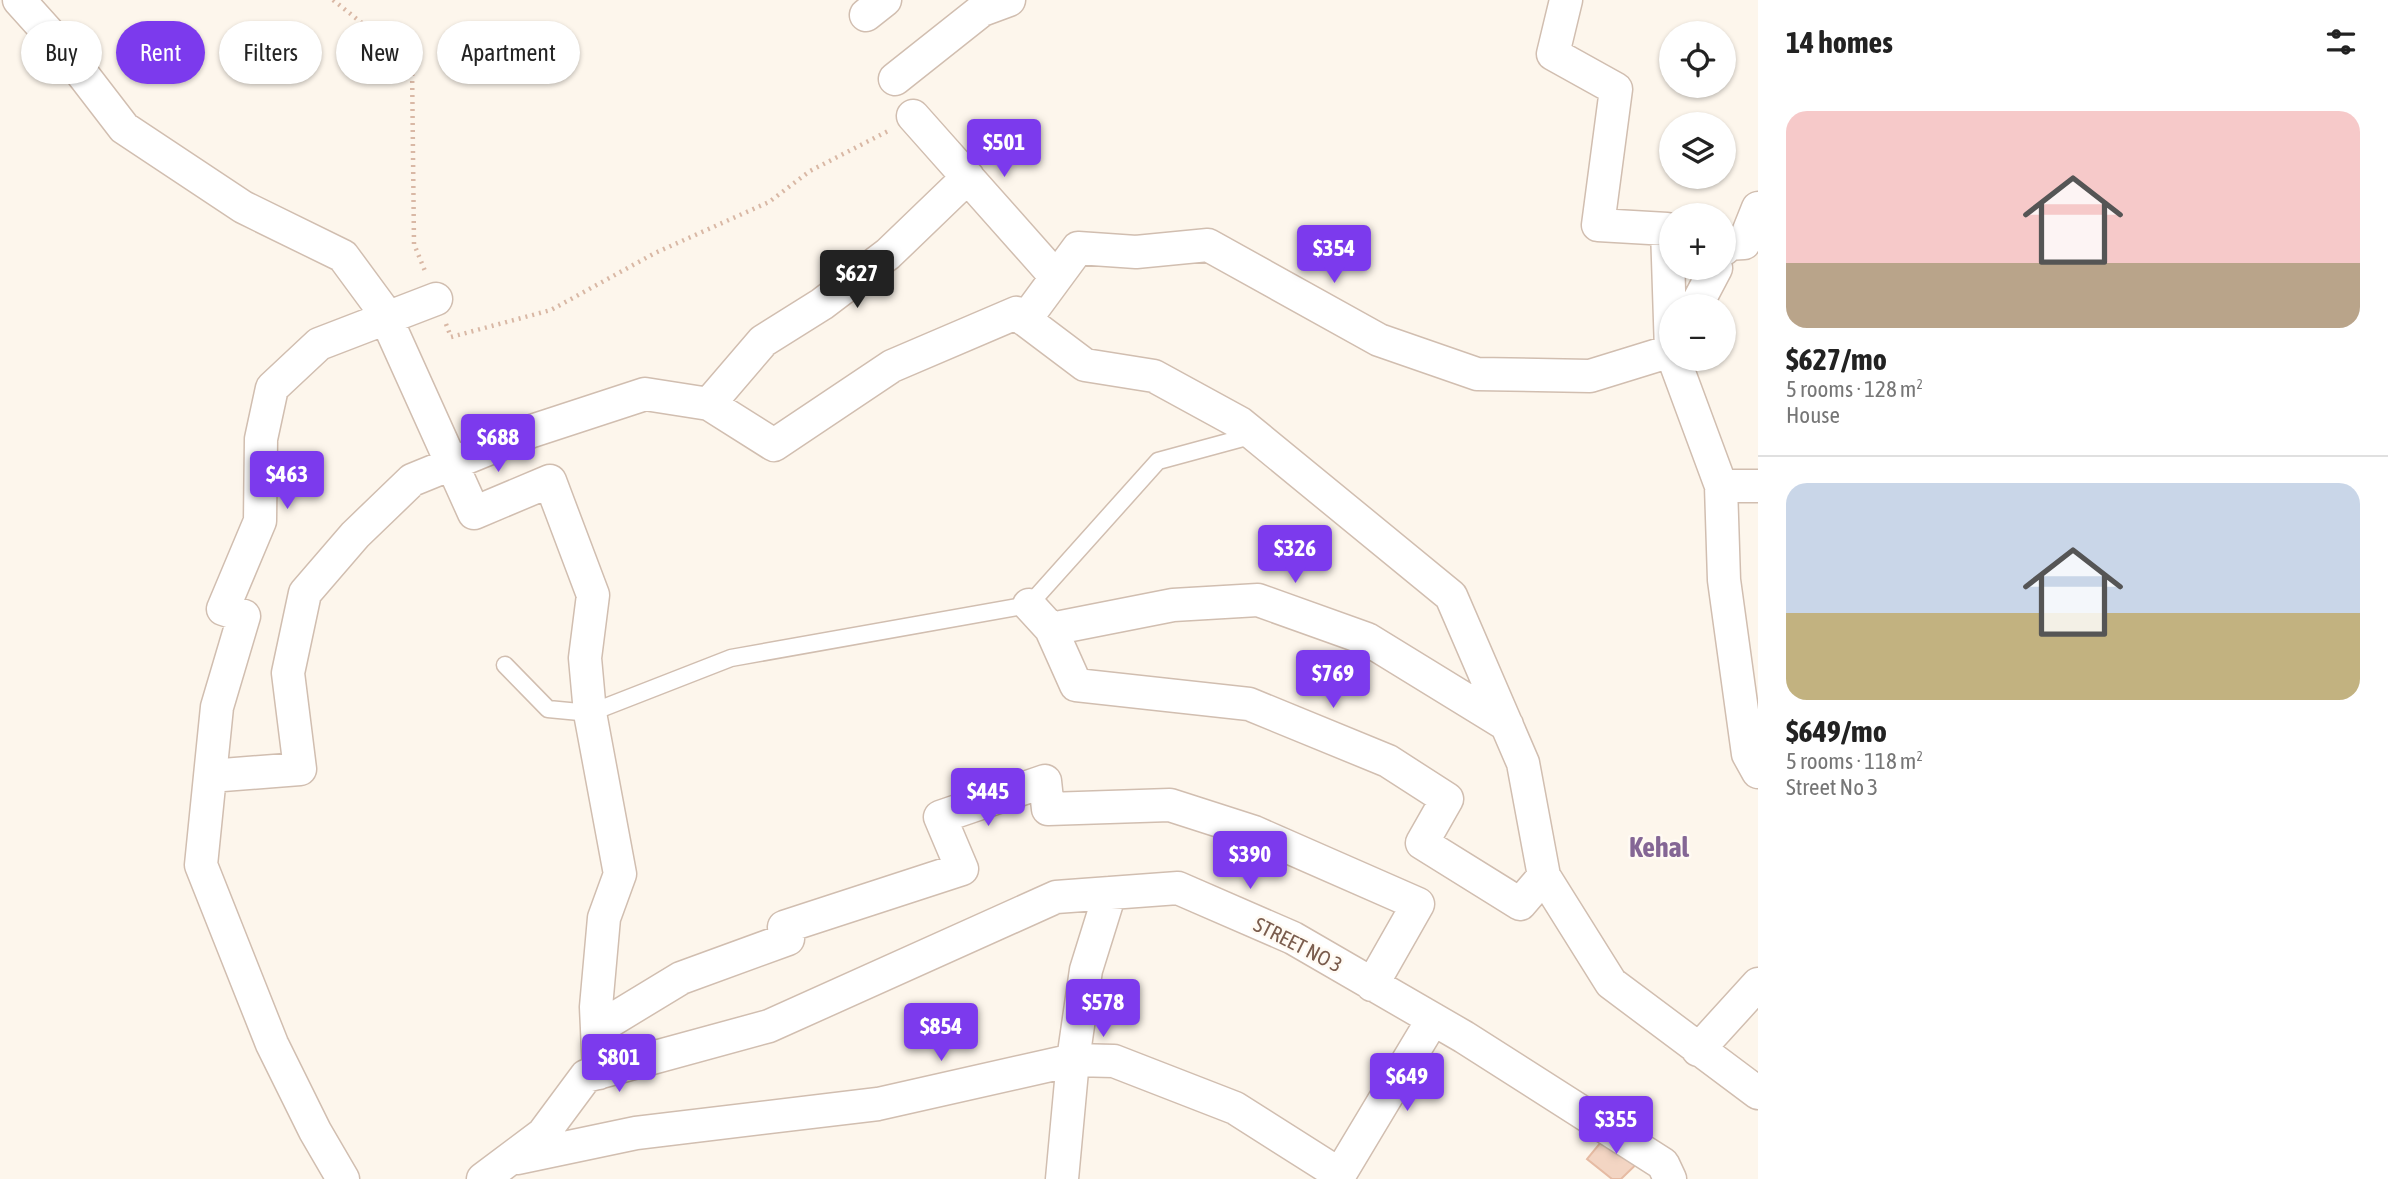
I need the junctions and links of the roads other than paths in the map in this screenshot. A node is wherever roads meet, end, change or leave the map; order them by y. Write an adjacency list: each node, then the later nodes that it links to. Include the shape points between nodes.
1 (19, 0): 12 (street, via 124,128 243,207 342,256)
2 (1009, 0): 4 (street, via 982,10)
3 (1566, 0): 10 (street, via 1553,54 1616,89 1598,225 1667,229)
4 (895, 79)
5 (913, 116): 6 (street)
6 (968, 177): 9 (street); 16 (street, via 888,254 763,341)
7 (1758, 208): 8 (street, via 1744,243)
8 (1736, 243)
9 (1056, 277): 13 (street); 14 (street, via 1077,248 1136,252 1208,245 1379,340 1477,374 1590,376)
10 (1669, 294)
11 (436, 299): 12 (street)
12 (386, 318): 18 (street); 27 (street, via 319,345 272,388 261,439 260,521 223,609 244,616 217,707)
13 (1025, 320): 16 (street, via 1016,313 892,366 774,445); 17 (street, via 1085,365 1154,376)
14 (1659, 355)
15 (1678, 371): 19 (street)
16 (709, 404): 18 (street, via 645,394 531,431)
17 (1254, 435): 21 (lane, via 1158,461); 25 (street, via 1451,596)
18 (453, 463): 24 (street, via 474,513 550,481 593,594 585,658); 27 (street, via 412,480 355,535 305,593 288,673 300,769)
19 (1721, 486): 20 (street); 26 (street, via 1724,580 1748,754)
20 (1758, 486)
21 (1029, 605): 22 (street); 24 (lane, via 731,658)
22 (1051, 629): 25 (street, via 1173,605 1258,600 1367,639); 28 (street, via 1076,684 1249,704 1388,761 1447,799 1422,844 1520,904)
23 (505, 665): 24 (lane, via 548,709)
24 (590, 713): 33 (street, via 620,874 604,918)
25 (1507, 725): 28 (street, via 1523,763)
26 (1758, 772)
27 (210, 776): 41 (street, via 201,865 272,1044)
28 (1544, 876): 34 (street, via 1611,984)
29 (1110, 893): 31 (street, STREET NO 3, via 1178,888 1293,938); 35 (street, via 1086,970); 36 (street, STREET NO 3, via 1056,897 769,1026)
30 (1758, 984): 34 (street)
31 (1372, 985): 32 (street, STREET NO 3); 33 (street, via 1418,904 1254,832 1170,805 1048,809 1045,781 940,817 962,869 784,927 788,939 681,978)
32 (1433, 1019): 39 (street, STREET NO 3); 40 (street)
33 (597, 1029): 36 (street)
34 (1698, 1050): 37 (street)
35 (1073, 1060): 38 (street, via 878,1104 636,1133); 40 (street, via 1114,1061 1235,1108); 43 (street)
36 (599, 1073): 38 (street, via 586,1076 543,1134)
37 (1758, 1093)
38 (508, 1160): 42 (street)
39 (1654, 1172)
40 (1338, 1177)
41 (343, 1179)
42 (483, 1179)
43 (1062, 1179)

